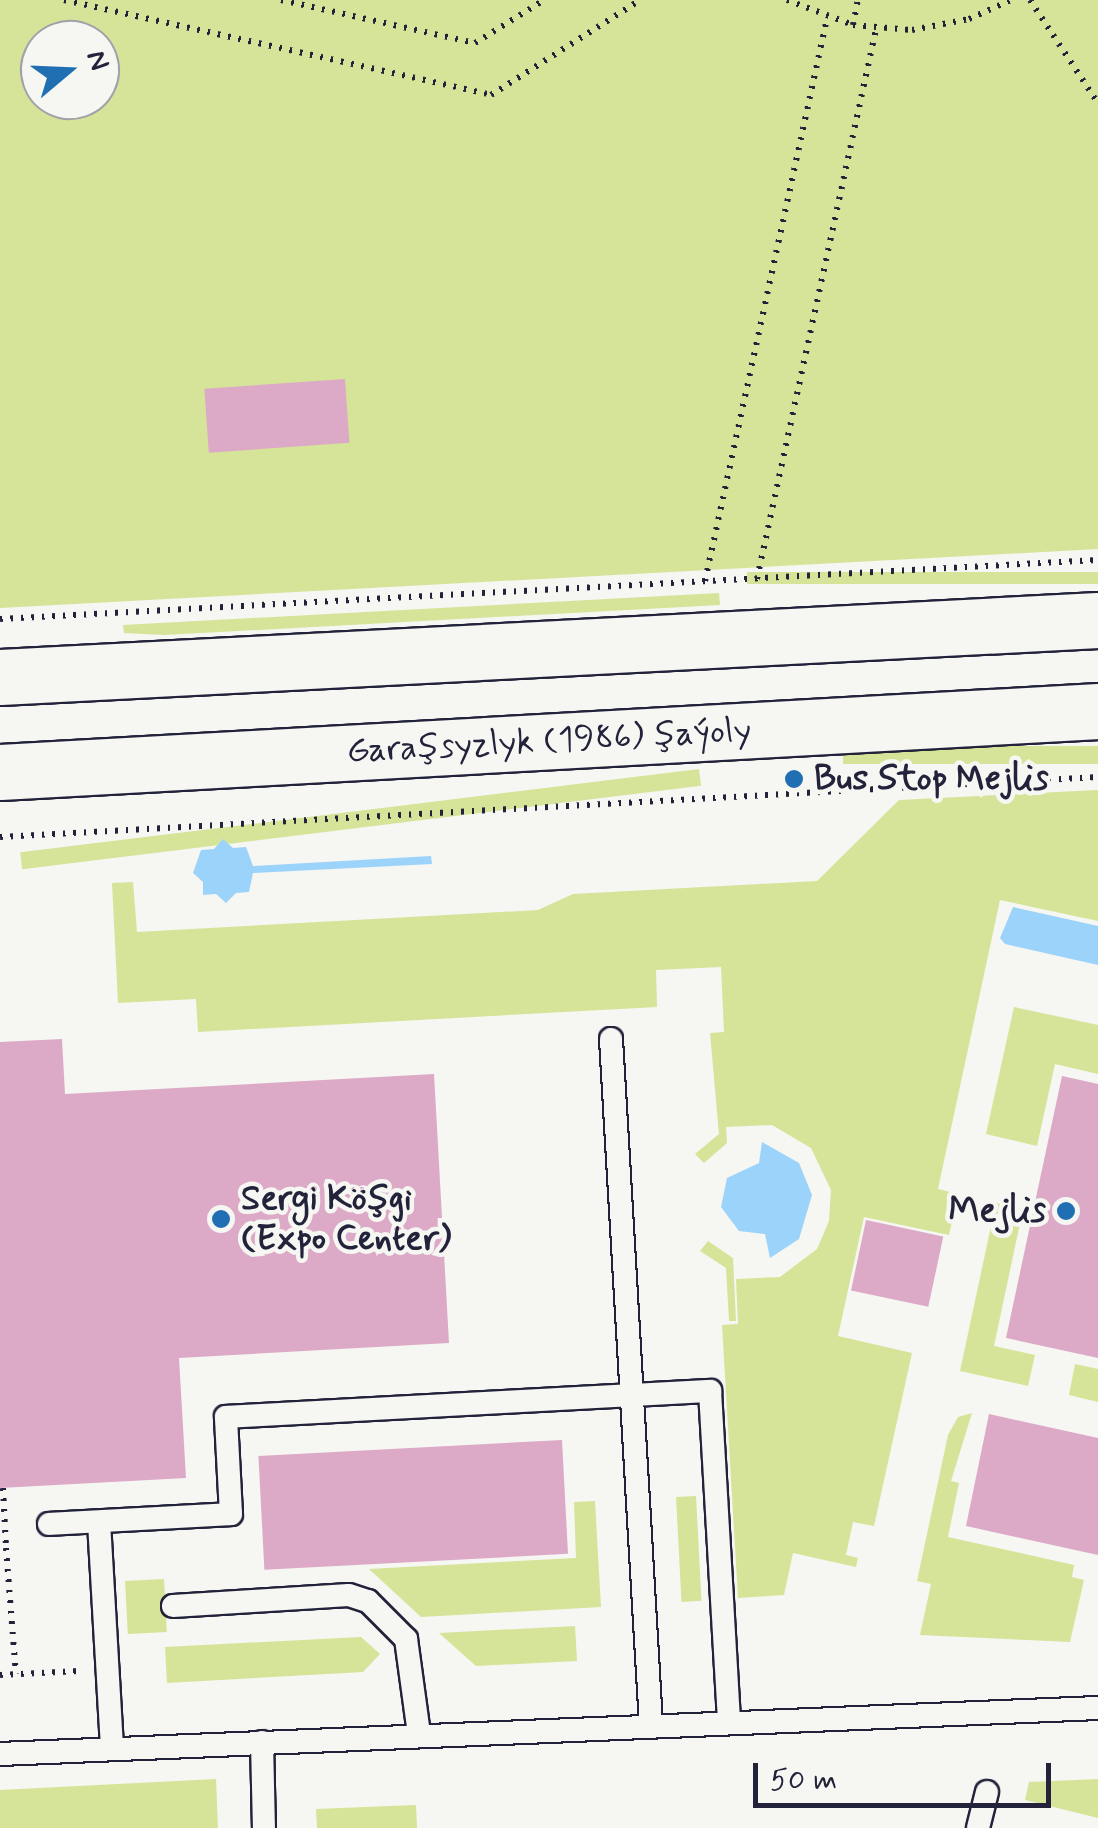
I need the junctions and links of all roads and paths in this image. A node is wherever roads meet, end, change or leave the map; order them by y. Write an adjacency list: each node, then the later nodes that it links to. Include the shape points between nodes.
1 (64, 0): 4 (path, via 490,95)
2 (281, 0): 3 (path, via 475,43)
3 (544, 0)
4 (640, 0)
5 (787, 0): 9 (path)
6 (858, 0): 10 (path)
7 (1012, 0): 11 (path, via 941,26)
8 (1030, 0): 12 (path)
9 (827, 18): 10 (path); 15 (path)
10 (852, 25): 11 (path)
11 (876, 28): 14 (path)
12 (1098, 103)
13 (1098, 560): 14 (path)
14 (757, 579): 15 (path)
15 (705, 581): 16 (path)
16 (0, 620)
17 (1098, 620): 18 (main road)
18 (0, 677)
19 (1098, 710): 20 (main road, Garaşsyzlyk (1986) şaýoly)
20 (0, 772)
21 (1098, 777): 22 (path)
22 (0, 837)
23 (611, 1039): 24 (lane)
24 (632, 1395): 26 (lane, via 226,1418 231,1514); 33 (lane, via 710,1391); 34 (lane)
25 (3, 1488): 30 (path, bridge)
26 (98, 1522): 27 (lane); 29 (lane)
27 (49, 1524)
28 (173, 1606): 35 (lane, via 349,1595 368,1601 406,1638)
29 (107, 1669): 30 (path); 37 (lane)
30 (16, 1674): 31 (path)
31 (0, 1675)
32 (1098, 1708): 33 (lane)
33 (729, 1721): 34 (lane)
34 (650, 1724): 35 (lane)
35 (418, 1734): 36 (lane)
36 (262, 1742): 37 (lane); 40 (lane)
37 (112, 1748): 38 (lane)
38 (0, 1754)
39 (987, 1792): 41 (lane)
40 (264, 1828)
41 (978, 1828)

